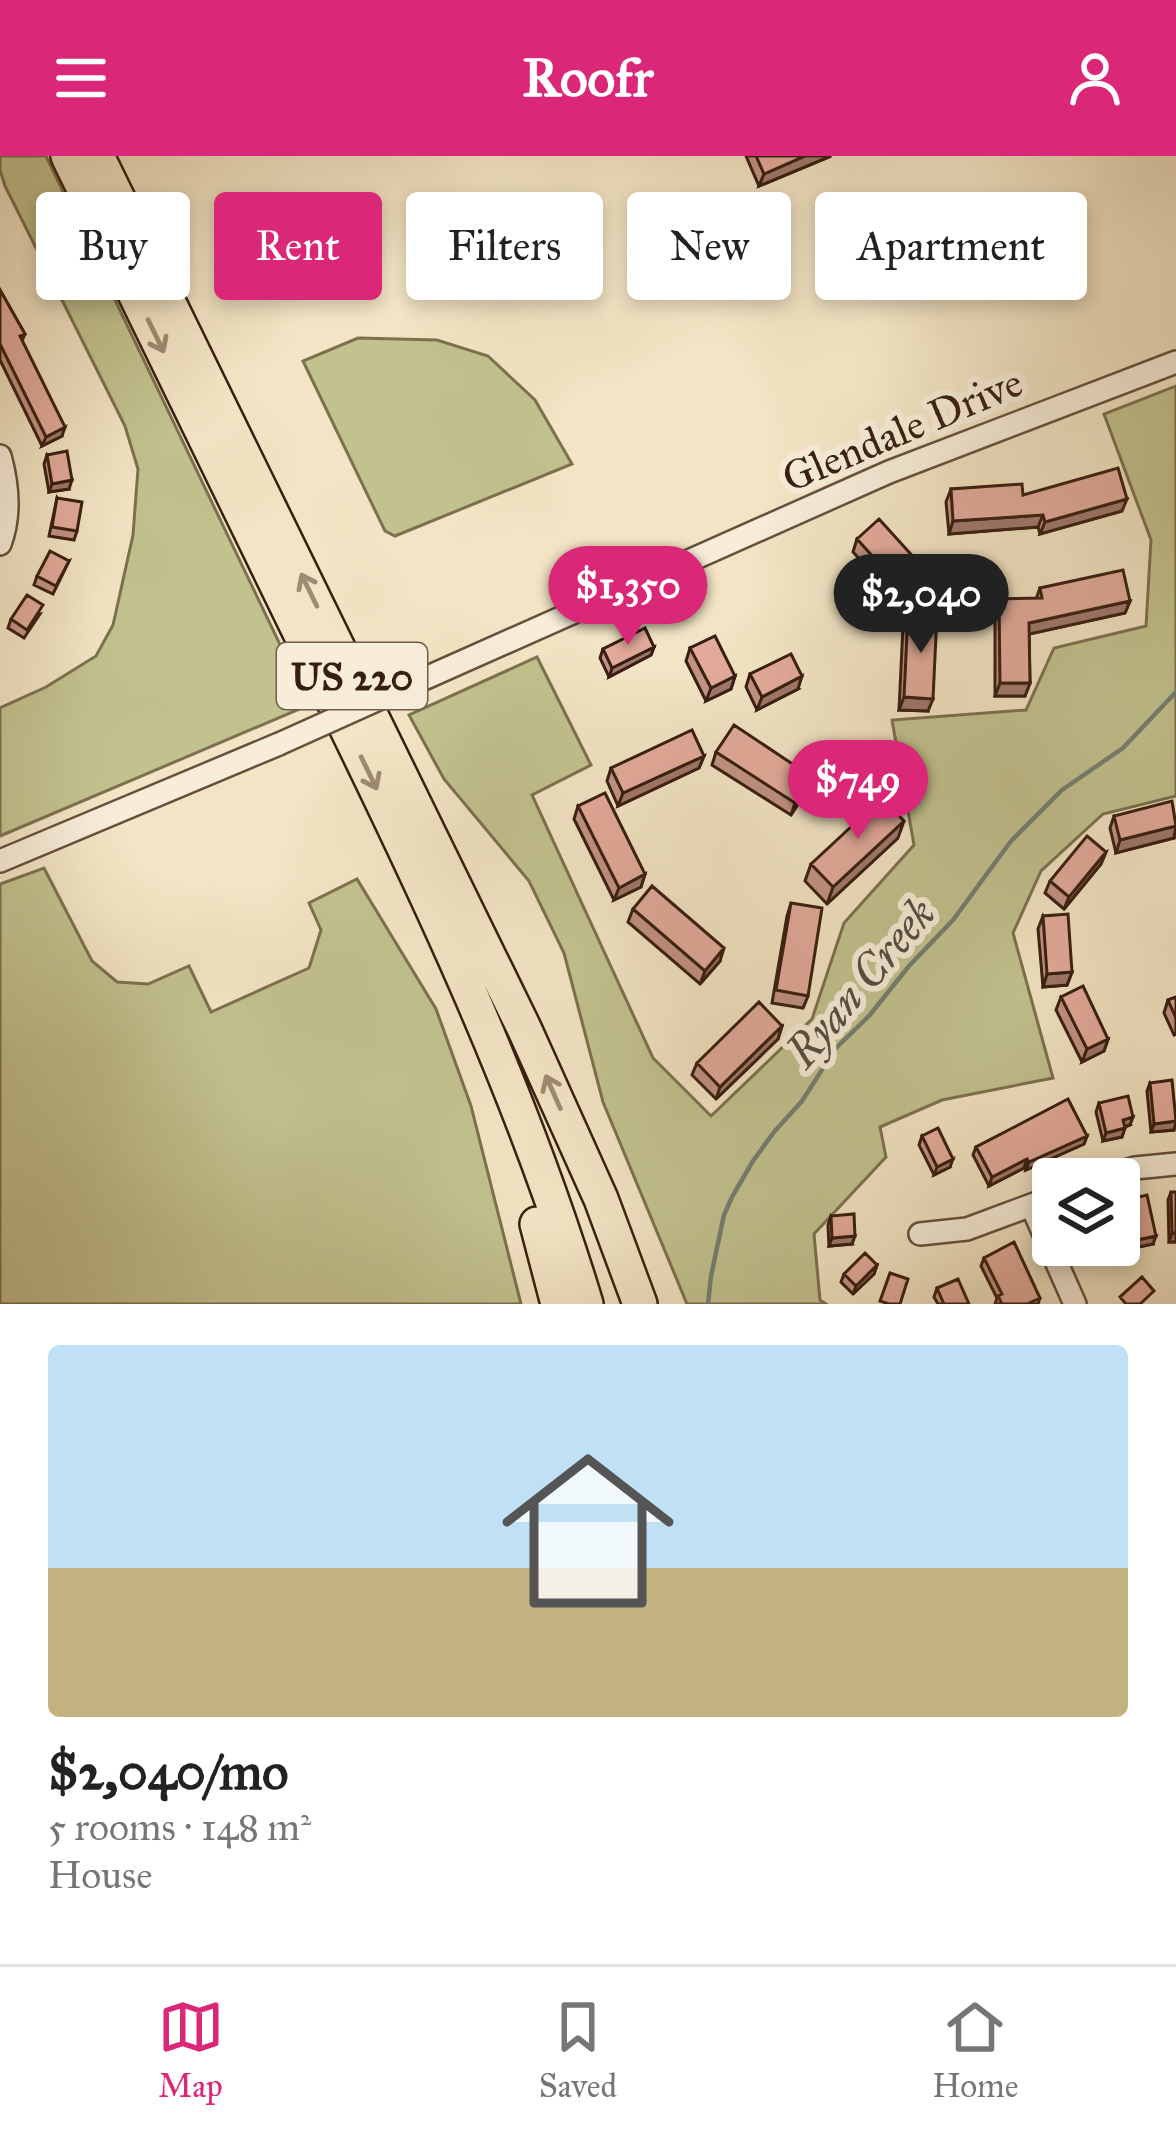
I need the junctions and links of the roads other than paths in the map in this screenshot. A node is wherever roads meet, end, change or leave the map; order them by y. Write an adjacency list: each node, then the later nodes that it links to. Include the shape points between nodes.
1 (68, 156): 7 (highway, US 220, one-way to 7)
2 (97, 156): 10 (highway, US 220, one-way to 2)
3 (1176, 362): 6 (street, Glendale Drive, bridge, via 889,472)
4 (0, 456): 5 (street, via 8,518)
5 (0, 544)
6 (0, 861)
7 (472, 998): 14 (highway, via 475,1035); 15 (highway, US 220)
8 (1176, 1164): 9 (street)
9 (1140, 1168)
10 (601, 1199): 16 (highway, US 220); 17 (highway, via 629,1236)
11 (1032, 1206): 12 (street, via 967,1229)
12 (920, 1234)
13 (1063, 1266): 18 (street)
14 (558, 1304)
15 (586, 1304)
16 (640, 1304)
17 (656, 1304)
18 (1075, 1304)

